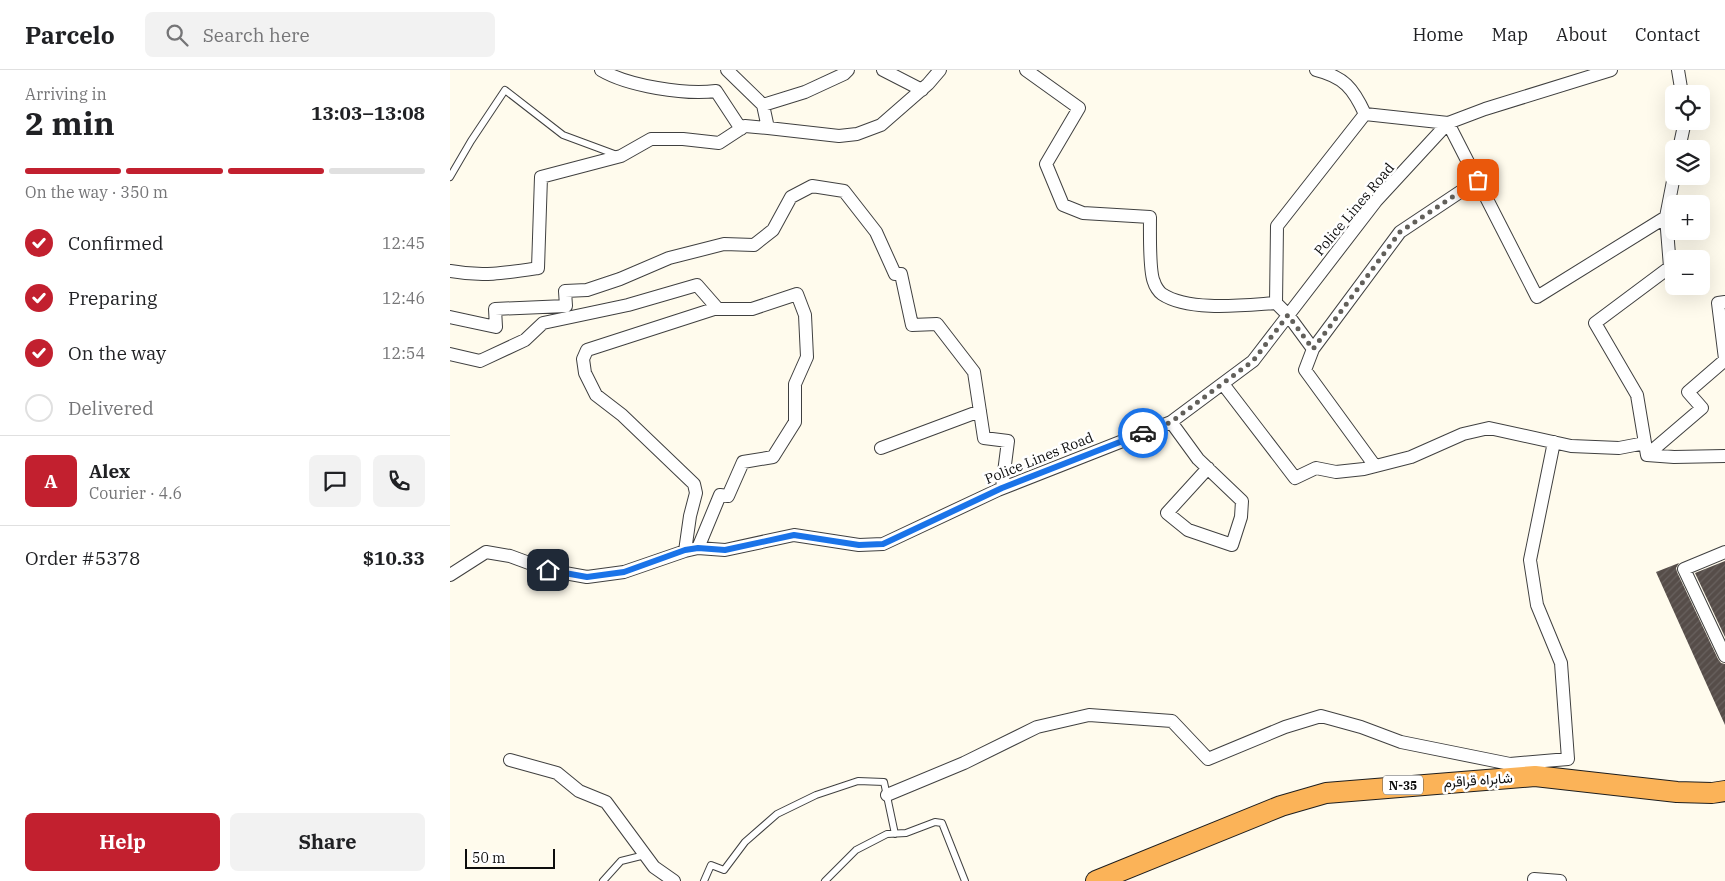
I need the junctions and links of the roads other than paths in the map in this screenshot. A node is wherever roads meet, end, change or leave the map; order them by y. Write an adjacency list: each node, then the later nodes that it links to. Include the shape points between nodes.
1 (601, 70): 16 (street, via 648,86 700,93 716,91)
2 (727, 70): 12 (street)
3 (848, 70): 12 (street, via 805,92)
4 (884, 70): 11 (street)
5 (940, 70): 11 (street)
6 (1026, 70): 24 (street, via 1079,108 1046,164 1063,205 1083,214 1150,217 1153,281 1161,294 1194,304)
7 (1316, 70): 13 (street, via 1343,82 1357,96)
8 (1611, 70): 14 (street, Police Lines Road)
9 (1678, 70): 10 (street)
10 (1680, 85)
11 (922, 90): 15 (street, via 881,125 857,134 839,136)
12 (763, 105): 15 (street)
13 (1365, 114): 14 (street); 24 (street, via 1277,226)
14 (1448, 123): 19 (street); 26 (street, Police Lines Road, via 1376,201)
15 (768, 128): 16 (street, via 745,126)
16 (741, 129): 17 (street, via 719,143 651,139)
17 (621, 156): 18 (lane, via 563,135 505,90); 22 (street, via 541,177 538,268 471,275)
18 (450, 177)
19 (1478, 180): 20 (street, via 1537,297); 28 (street, via 1400,232)
20 (1665, 218)
21 (1668, 240): 36 (street, via 1670,266 1595,323 1637,395)
22 (450, 270)
23 (1725, 302): 30 (street, via 1718,303)
24 (1276, 303): 26 (street)
25 (718, 309): 29 (street, via 697,285 628,305 543,323 525,340 480,361); 41 (street, via 752,309 797,294 805,315 807,357 795,384 795,422 773,457 743,462 728,496 720,495); 42 (street, via 587,350 583,359 585,373 596,395 622,415 694,484 696,493)
26 (1288, 315): 28 (street); 31 (street, Police Lines Road, via 1253,361)
27 (450, 317): 32 (street, via 496,327 495,309 566,306 565,292 587,290 669,258 724,244 754,245 773,230 791,197 812,186 844,190 876,232 894,274 901,274 912,325 937,324 974,372)
28 (1313, 349): 38 (street, via 1305,370)
29 (450, 354)
30 (1725, 360): 36 (street, via 1688,392 1702,408)
31 (1223, 384): 33 (street, Police Lines Road); 38 (street, via 1295,478 1316,468 1336,472)
32 (980, 411): 35 (street); 40 (street, via 984,438 1008,441)
33 (1171, 422): 39 (street); 40 (street, Police Lines Road)
34 (1554, 442): 36 (street, via 1571,446); 38 (street, via 1489,428 1464,434 1411,457); 48 (street, via 1530,560 1537,605 1561,663 1568,759 1510,764 1400,742 1321,716 1285,727 1208,759 1172,721 1089,715 1037,727 964,763)
35 (881, 448)
36 (1646, 449): 37 (street, via 1674,457)
37 (1725, 456)
38 (1375, 466)
39 (1208, 468): 39 (street, via 1167,513 1188,530 1232,545 1241,517 1242,501)
40 (1002, 488): 41 (street, Police Lines Road, via 883,544 859,545 794,535 725,550)
41 (698, 548): 42 (street, Police Lines Road)
42 (685, 550): 44 (street, Police Lines Road, via 624,572 587,577 548,570 510,556 486,552)
43 (1725, 552): 45 (street, via 1684,569)
44 (450, 575)
45 (1725, 656)
46 (510, 760): 50 (street, via 557,773 579,791 606,802)
47 (1725, 791): 57 (highway, شاہراہ قراقرم / N-35, via 1677,792 1535,776 1326,793 1281,806)
48 (887, 795): 49 (lane); 54 (lane, via 884,782 858,780 816,795 776,814 745,842 724,870 711,865)
49 (895, 834): 55 (lane, via 888,834 856,850); 56 (lane, via 935,822 942,823)
50 (645, 855): 52 (lane, via 621,861); 53 (street, via 654,867)
51 (1534, 879): 58 (street)
52 (602, 881)
53 (674, 881)
54 (704, 881)
55 (825, 881)
56 (965, 881)
57 (1096, 881)
58 (1560, 881)

